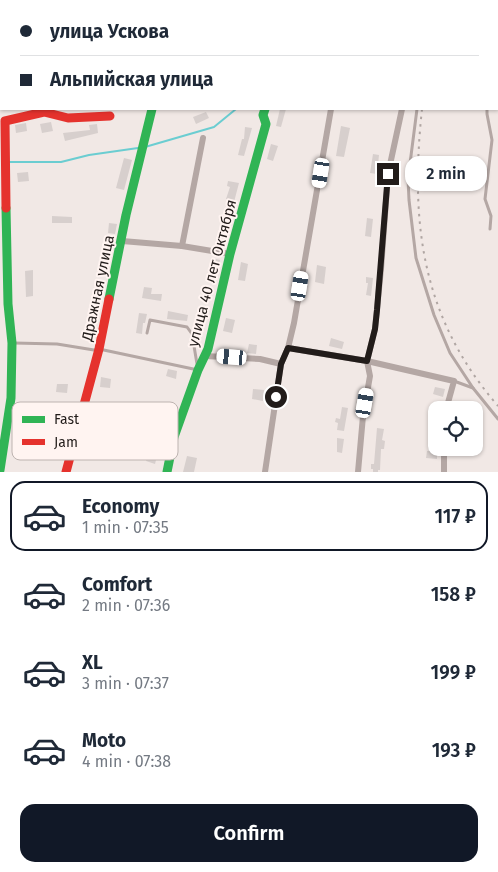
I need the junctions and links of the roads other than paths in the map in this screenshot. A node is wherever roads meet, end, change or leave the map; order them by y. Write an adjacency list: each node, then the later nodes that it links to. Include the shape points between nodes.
1 (152, 110): 10 (street, Дражная улица)
2 (265, 110): 12 (street, улица 40 лет Октября, via 266,124)
3 (331, 110): 16 (street)
4 (402, 110): 18 (street, via 388,174 375,329)
5 (416, 110): 22 (lane, via 408,180 416,258 450,353)
6 (487, 110): 9 (lane, via 492,140 485,199 491,216)
7 (110, 116): 14 (street, via 68,118 44,112 5,121 8,304)
8 (203, 138): 11 (street)
9 (490, 229)
10 (122, 241): 11 (street); 15 (street, Дражная улица)
11 (182, 246): 12 (street)
12 (230, 254): 17 (street, улица 40 лет Октября)
13 (148, 333): 20 (lane, via 150,320 187,327 192,334)
14 (12, 343): 15 (lane); 28 (street, via 11,398)
15 (99, 348): 20 (lane); 24 (street, Дражная улица)
16 (288, 348): 18 (street); 19 (street)
17 (205, 356): 19 (street, via 260,359); 20 (street, улица 40 лет Октября)
18 (367, 361): 21 (street); 30 (street, via 370,376)
19 (281, 364): 29 (street)
20 (198, 370): 26 (street, улица 40 лет Октября)
21 (454, 381): 22 (lane); 23 (street)
22 (473, 388): 25 (lane)
23 (448, 401)
24 (85, 402)
25 (498, 419)
26 (178, 426)
27 (444, 456): 31 (street)
28 (0, 470)
29 (265, 472)
30 (358, 472)
31 (444, 472)

